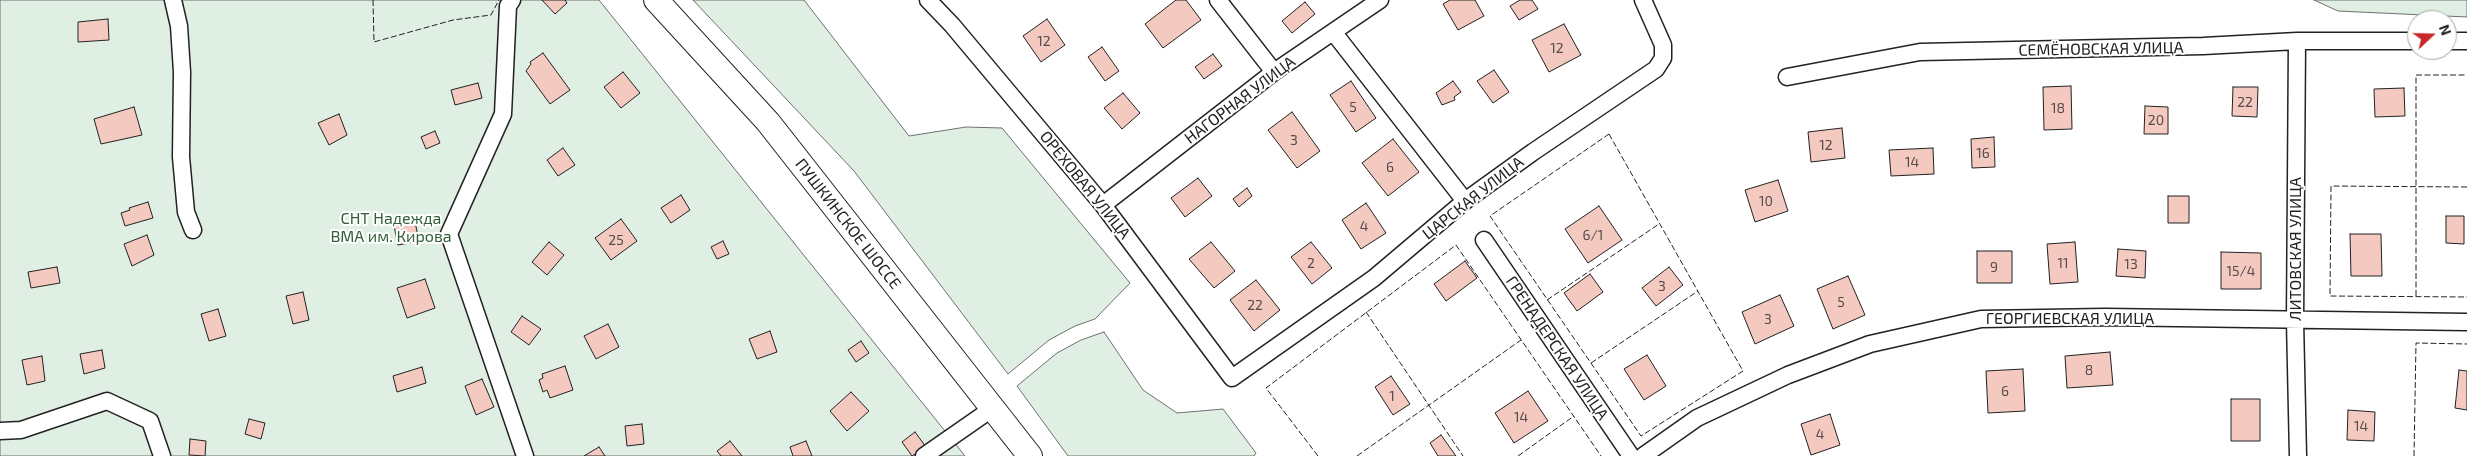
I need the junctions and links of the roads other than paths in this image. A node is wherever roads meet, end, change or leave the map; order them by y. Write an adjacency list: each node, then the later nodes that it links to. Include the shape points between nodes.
1 (173, 0): 15 (street, via 179,26 182,72 186,212)
2 (512, 0): 23 (street, via 508,6 503,114 449,234)
3 (656, 0): 20 (main road, ПУШКИНСКОЕ ШОССЕ, via 768,122)
4 (928, 0): 14 (street, ОРЕХОВАЯ УЛИЦА)
5 (1218, 0): 11 (street)
6 (1380, 0): 8 (street, НАГОРНАЯ УЛИЦА)
7 (1643, 0): 13 (street, ЦАРСКАЯ УЛИЦА, via 1664,45 1663,58 1656,69)
8 (1334, 33): 11 (street, НАГОРНАЯ УЛИЦА); 13 (street)
9 (2298, 41): 10 (street, СЕМЁНОВСКАЯ УЛИЦА); 12 (street, СЕМЁНОВСКАЯ УЛИЦА, via 1920,52); 17 (street, ЛИТОВСКАЯ УЛИЦА)
10 (2407, 41)
11 (1274, 72): 14 (street, НАГОРНАЯ УЛИЦА)
12 (1787, 77)
13 (1465, 201): 19 (street, ЦАРСКАЯ УЛИЦА, via 1374,278)
14 (1103, 205): 19 (street, ОРЕХОВАЯ УЛИЦА)
15 (193, 230)
16 (1484, 240): 26 (street, ГРЕНАДЕРСКАЯ УЛИЦА)
17 (2295, 321): 18 (street, ГЕОРГИЕВСКАЯ УЛИЦА); 27 (street, ГЕОРГИЕВСКАЯ УЛИЦА, via 2105,317 1981,319 1870,344 1788,375 1696,418); 28 (street, ЛИТОВСКАЯ УЛИЦА)
18 (2467, 322)
19 (1232, 378)
20 (993, 408): 24 (street); 25 (main road, ПУШКИНСКОЕ ШОССЕ)
21 (0, 431): 22 (street, via 21,430 107,401 150,421)
22 (162, 456)
23 (525, 456)
24 (924, 456)
25 (1030, 456)
26 (1631, 456)
27 (1643, 456)
28 (2298, 456)

